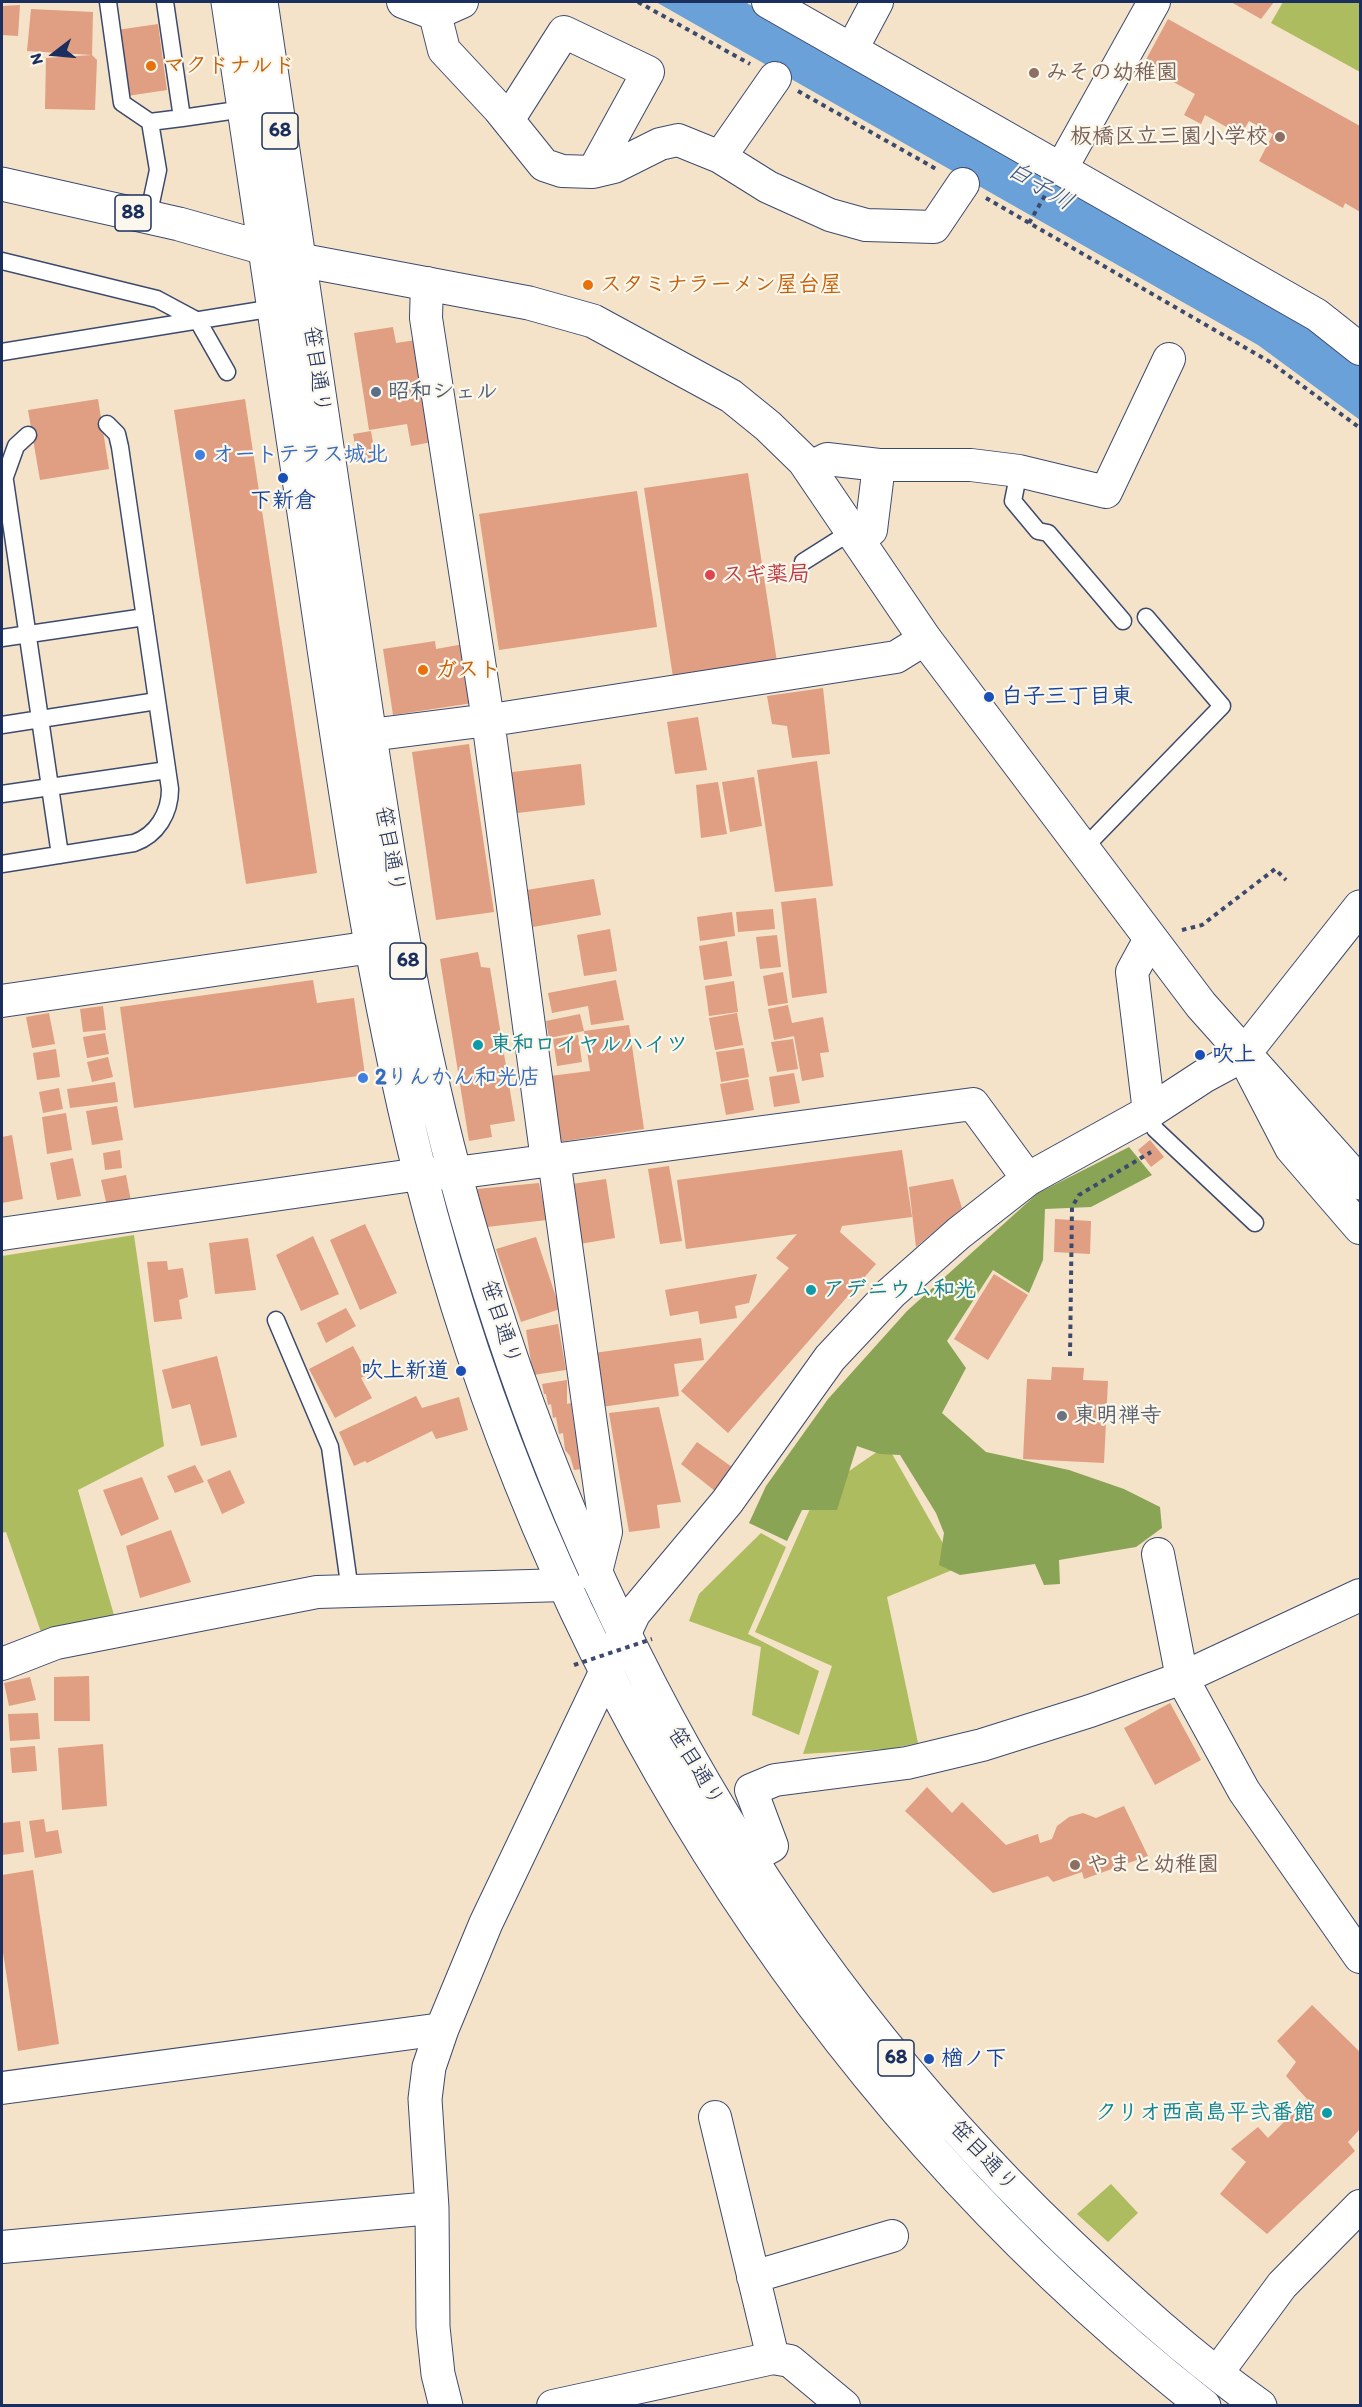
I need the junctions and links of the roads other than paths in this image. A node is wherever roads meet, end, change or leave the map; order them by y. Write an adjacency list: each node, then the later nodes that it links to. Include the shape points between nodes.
1 (108, 2): 15 (lane, via 122,103)
2 (165, 2): 13 (lane)
3 (228, 2): 12 (main road, 笹目通り / 68)
4 (261, 2): 23 (main road, 笹目通り / 68)
5 (403, 2): 9 (street)
6 (768, 2): 10 (street)
7 (877, 2): 10 (street)
8 (1154, 2): 17 (street)
9 (448, 8): 14 (street, via 444,50)
10 (852, 49): 17 (street)
11 (775, 78): 16 (street)
12 (244, 109): 13 (lane); 22 (main road, 笹目通り / 68)
13 (182, 118): 15 (lane)
14 (508, 120): 18 (street, via 544,165 562,171); 18 (street, via 564,32 648,72)
15 (150, 122): 21 (lane, via 158,170)
16 (720, 157): 18 (street, via 678,140); 20 (street, via 768,187 830,215 866,225 934,227)
17 (1061, 169): 28 (street, via 1317,315)
18 (593, 172)
19 (2, 184): 21 (main road, 88)
20 (963, 184)
21 (148, 217): 22 (main road, 88)
22 (264, 246): 23 (main road, 88); 26 (main road, 笹目通り / 68)
23 (300, 260): 25 (main road); 50 (main road, 笹目通り / 68)
24 (2, 261): 27 (lane, via 158,299)
25 (426, 283): 35 (main road, via 529,303 593,321 730,396 768,426); 48 (street, via 426,318)
26 (274, 308): 27 (lane); 59 (main road, 笹目通り / 68, via 337,740)
27 (198, 321): 29 (lane); 31 (lane)
28 (1360, 349)
29 (2, 352)
30 (1169, 359): 36 (street, via 1106,492)
31 (227, 372)
32 (107, 424): 40 (lane, via 117,434 120,447)
33 (28, 435): 37 (lane, via 16,446)
34 (879, 465): 35 (street, via 827,459); 36 (street, via 971,465); 38 (street, via 871,530)
35 (809, 468): 38 (main road)
36 (1019, 471): 42 (lane, via 1013,501 1038,531 1048,533)
37 (3, 483): 43 (lane)
38 (856, 535): 39 (lane); 45 (main road)
39 (803, 562)
40 (145, 617): 43 (lane); 46 (lane)
41 (1146, 617): 54 (lane, via 1222,706)
42 (1124, 621)
43 (28, 634): 44 (lane); 47 (lane)
44 (2, 638)
45 (925, 639): 48 (street, via 897,657); 54 (main road)
46 (157, 701): 47 (lane); 51 (lane)
47 (40, 719): 49 (lane); 52 (lane)
48 (488, 720): 50 (street); 63 (street)
49 (2, 725)
50 (370, 735): 64 (main road, 笹目通り / 68, via 405,942)
51 (167, 770): 52 (lane); 55 (lane, via 168,809 159,825 143,840)
52 (50, 788): 53 (lane); 55 (lane)
53 (2, 794)
54 (1083, 849): 58 (main road)
55 (60, 855): 56 (lane)
56 (2, 864)
57 (1360, 907): 61 (main road)
58 (1152, 942): 61 (main road); 62 (street, via 1132,972)
59 (372, 947): 60 (street); 65 (main road, 笹目通り / 68)
60 (2, 1001)
61 (1243, 1055): 62 (main road); 67 (main road); 69 (street, via 1291,1148)
62 (1149, 1112): 66 (main road); 68 (lane, via 1155,1129)
63 (550, 1160): 64 (street); 66 (street, via 973,1104); 73 (street, via 606,1532)
64 (455, 1173): 65 (street); 73 (main road, 笹目通り / 68)
65 (420, 1174): 70 (street); 73 (main road, 笹目通り / 68, via 468,1334 521,1483)
66 (1028, 1179): 76 (main road, via 958,1233 891,1293 830,1358 727,1502 634,1613)
67 (1360, 1183)
68 (1255, 1223)
69 (1360, 1228)
70 (2, 1234)
71 (276, 1320): 74 (lane, via 330,1447)
72 (1158, 1554): 79 (street)
73 (580, 1581): 74 (street); 76 (main road, 笹目通り / 68); 78 (main road, 笹目通り / 68)
74 (350, 1591): 77 (street, via 317,1592 56,1643)
75 (1360, 1595): 79 (street)
76 (637, 1637): 78 (main road); 80 (main road, 笹目通り / 68, via 661,1711)
77 (2, 1664)
78 (606, 1671): 82 (main road, via 486,1923); 95 (main road, 笹目通り / 68, via 669,1789 730,1889 790,1977 854,2060 996,2220 1114,2331)
79 (1182, 1678): 80 (street, via 982,1745 907,1763 775,1780 751,1790 772,1846); 81 (street, via 1244,1791)
80 (750, 1858): 91 (main road, 笹目通り / 68, via 850,2001 949,2120 1018,2195 1092,2266)
81 (1360, 1957)
82 (442, 2028): 83 (street); 86 (main road, via 429,2067 425,2099)
83 (2, 2088)
84 (715, 2117): 89 (street)
85 (1360, 2206): 91 (street, via 1282,2285)
86 (432, 2208): 88 (street); 92 (main road, via 433,2327)
87 (892, 2236): 89 (street)
88 (2, 2247)
89 (753, 2277): 90 (street)
90 (772, 2358): 93 (street); 94 (street, via 790,2361)
91 (1217, 2373): 96 (main road, 笹目通り / 68)
92 (446, 2406)
93 (553, 2406)
94 (844, 2406)
95 (1204, 2406)
96 (1260, 2406)

